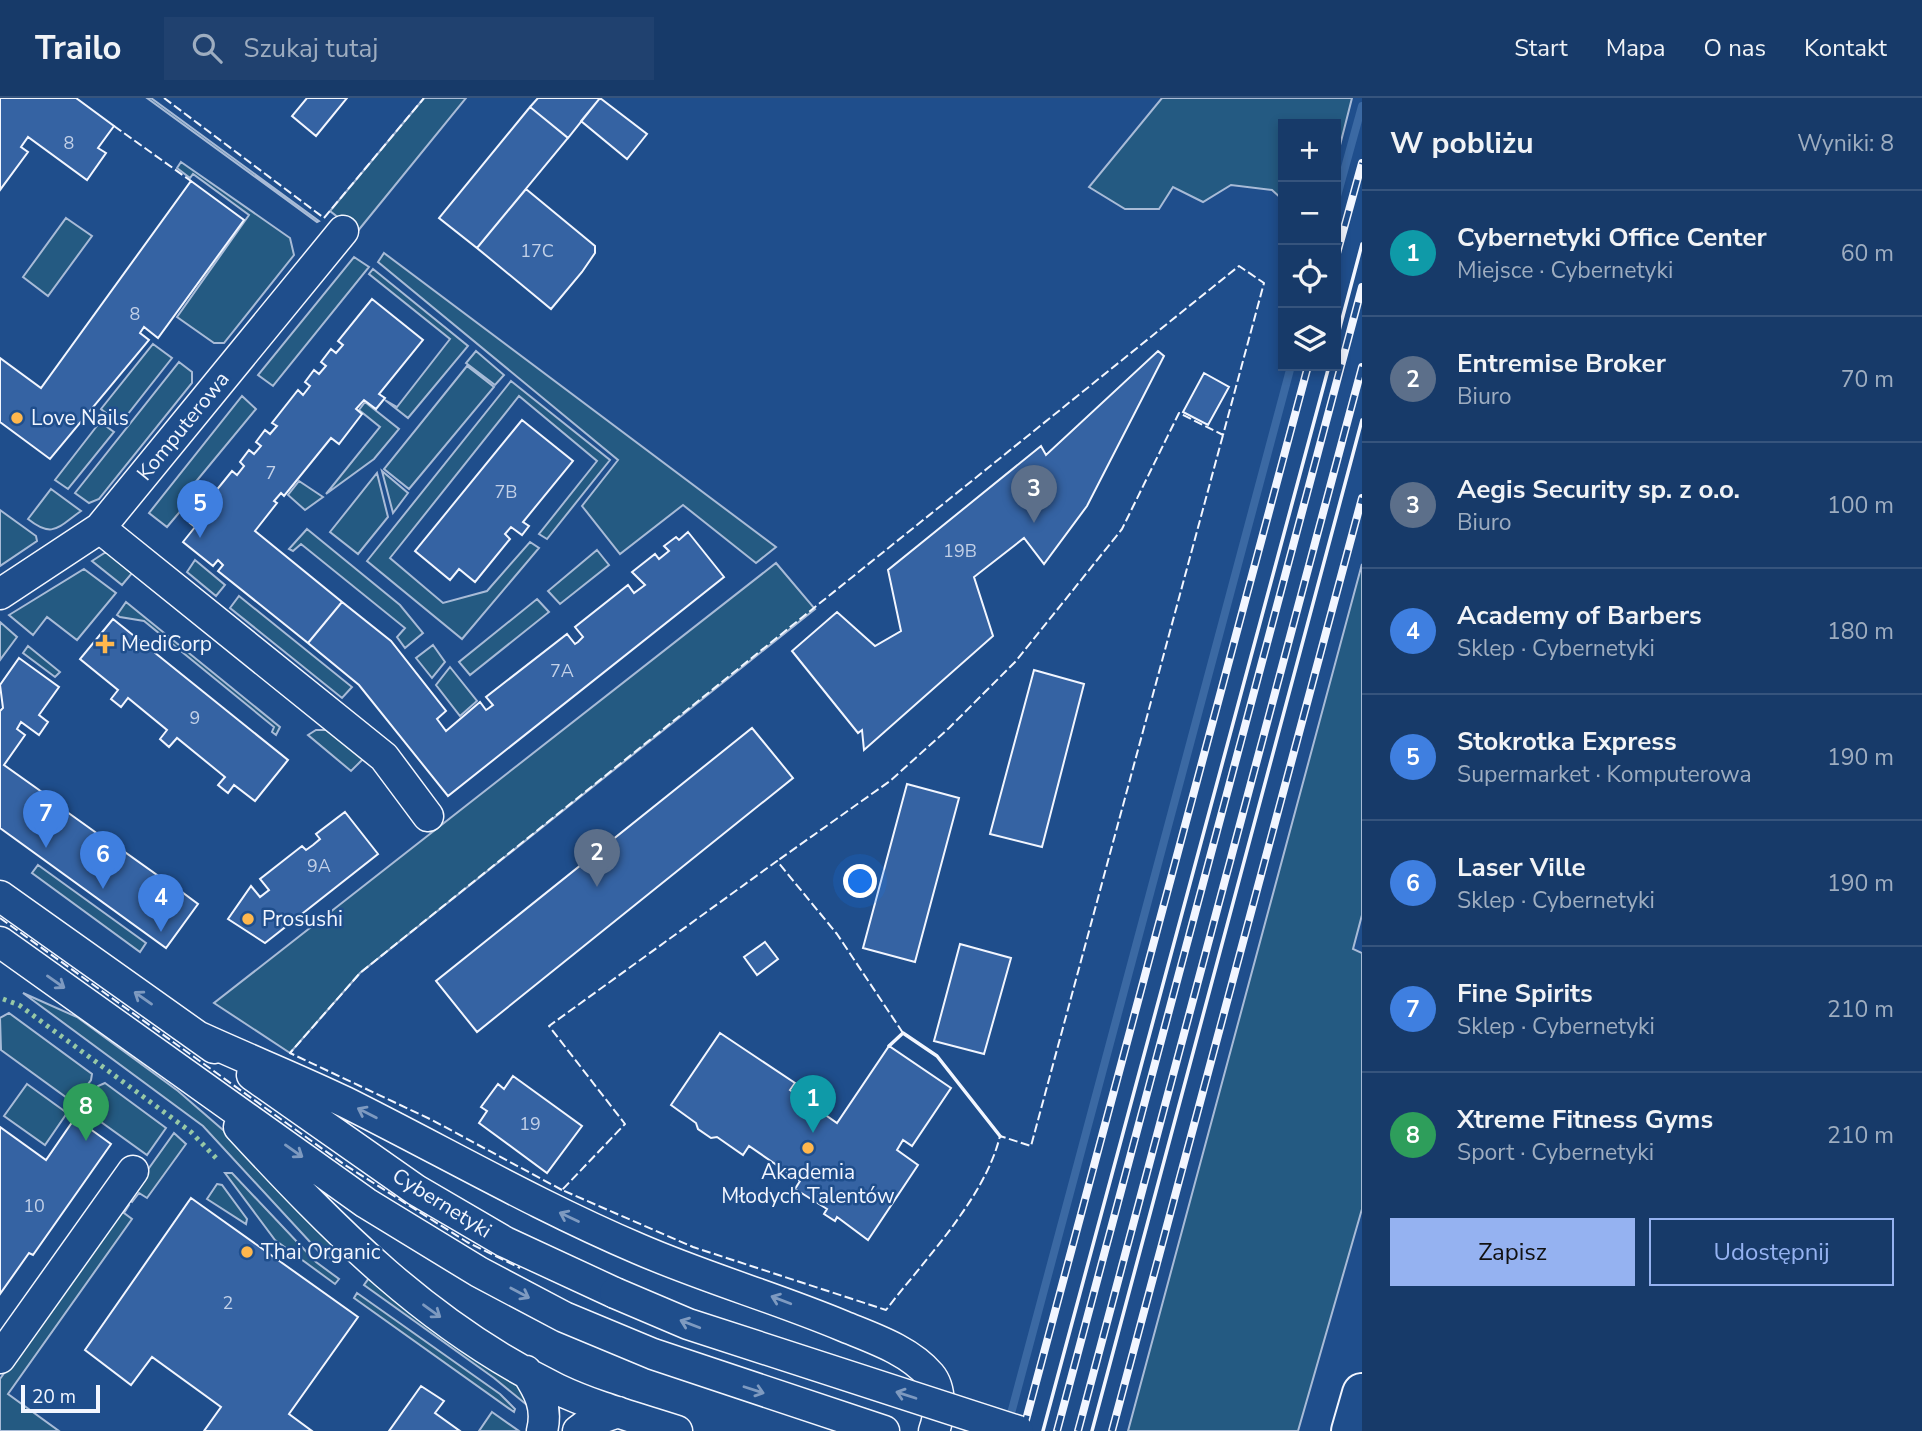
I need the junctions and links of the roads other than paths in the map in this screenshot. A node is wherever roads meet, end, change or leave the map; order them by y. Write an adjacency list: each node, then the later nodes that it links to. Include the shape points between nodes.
1 (343, 231): 2 (street, Komputerowa)
2 (100, 527): 3 (street, Komputerowa); 4 (street, via 384,757)
3 (0, 594)
4 (428, 816)
5 (0, 897): 7 (street, Cybernetyki, one-way to 5)
6 (0, 942): 8 (street, Cybernetyki, one-way to 8)
7 (199, 1037): 18 (street, one-way to 7, via 938,1394 930,1375 893,1348 777,1298 639,1249 335,1098); 19 (street, Cybernetyki, one-way to 7, bridge, via 688,1324 505,1242 416,1189)
8 (198, 1083): 11 (street, Cybernetyki, one-way to 11, via 349,1244 427,1308); 17 (street, Cybernetyki, one-way to 17, via 397,1223 564,1317 745,1387)
9 (134, 1171): 10 (street)
10 (0, 1358)
11 (526, 1371): 13 (street, Cybernetyki, via 560,1390); 14 (street, via 541,1393)
12 (1362, 1393): 20 (highway)
13 (618, 1412): 15 (street); 16 (street, Cybernetyki)
14 (542, 1431)
15 (578, 1431)
16 (677, 1431)
17 (884, 1431)
18 (934, 1431)
19 (1018, 1431)
20 (1351, 1431)

